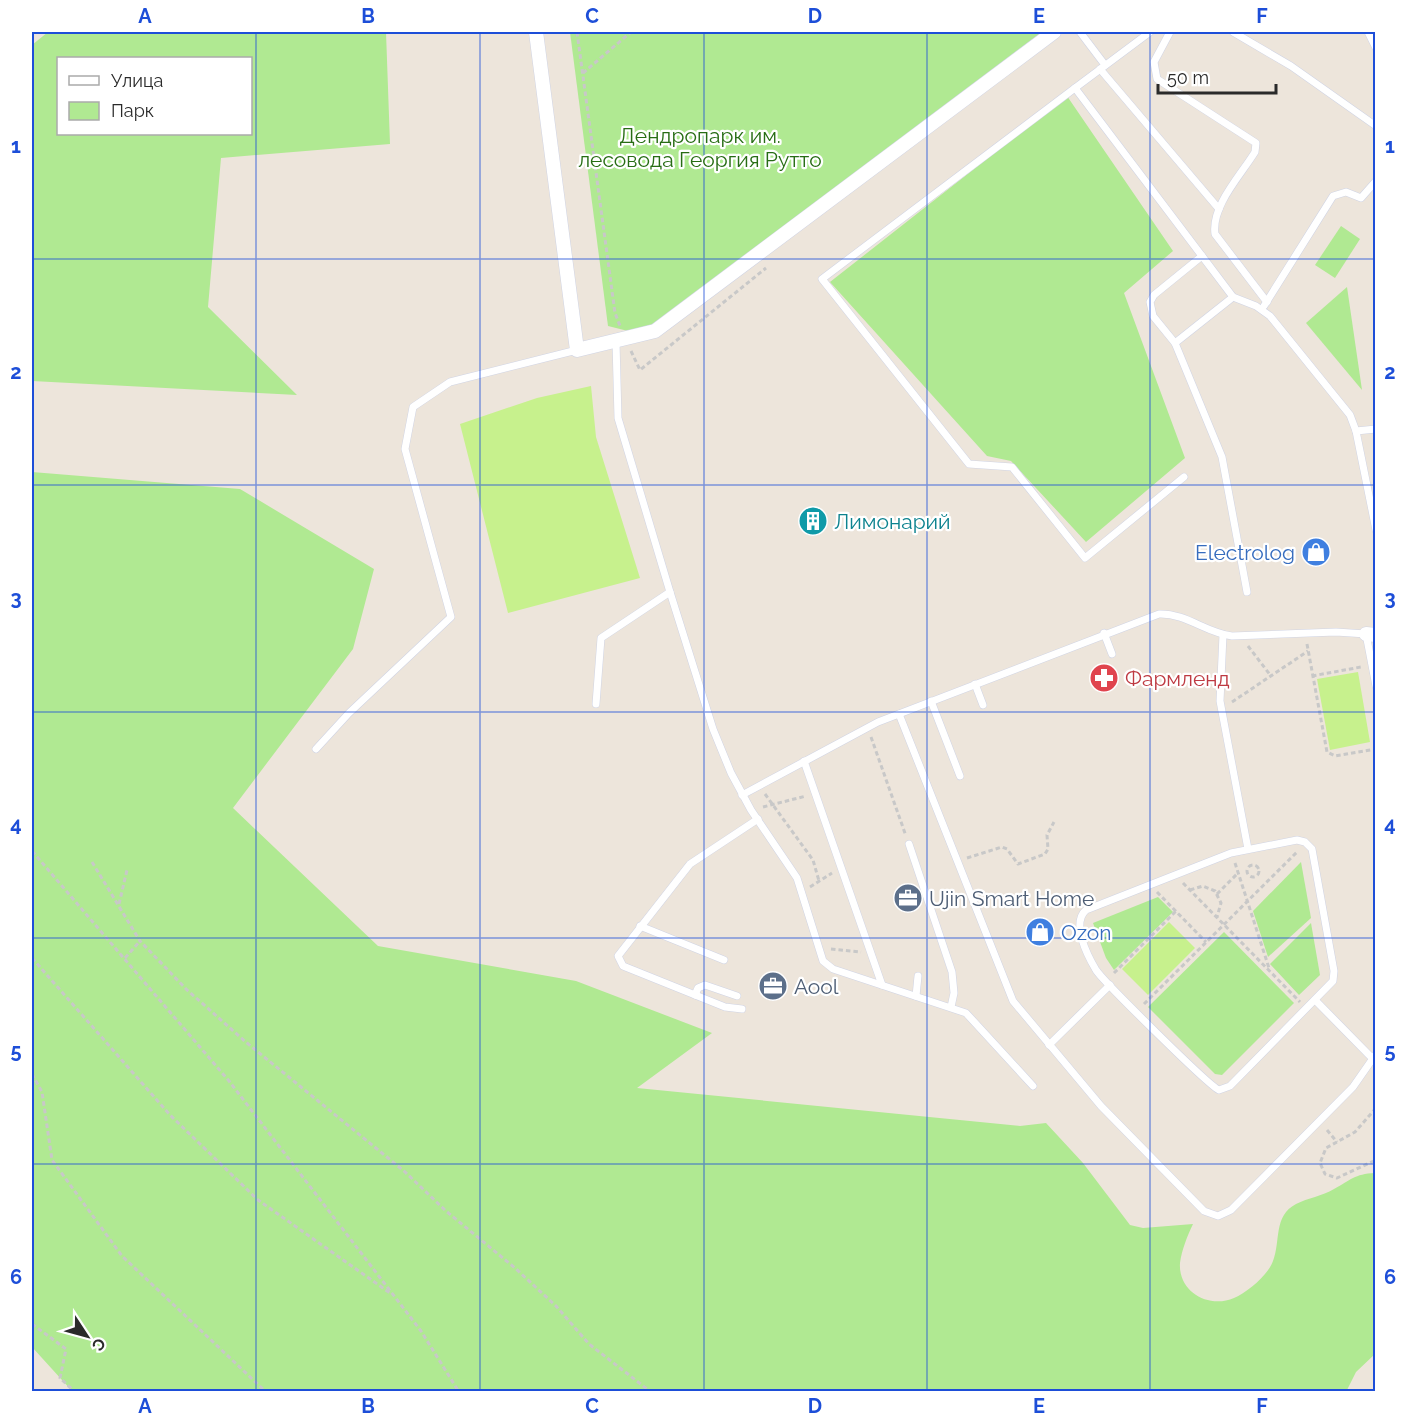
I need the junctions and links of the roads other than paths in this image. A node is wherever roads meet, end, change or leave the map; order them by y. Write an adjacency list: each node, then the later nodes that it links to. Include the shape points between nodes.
1 (537, 32): 20 (street)
2 (1054, 32): 18 (street, via 655,331)
3 (1080, 32): 9 (lane)
4 (1150, 32): 9 (lane)
5 (1170, 32): 13 (lane, via 1154,63 1157,79 1256,142 1255,152)
6 (1233, 32): 11 (lane, via 1291,66)
7 (1368, 32): 8 (lane)
8 (1376, 48)
9 (1103, 67): 10 (lane); 13 (lane)
10 (1075, 88): 14 (lane); 23 (lane, via 822,279 969,464 1012,467 1084,558)
11 (1376, 126)
12 (1376, 181): 16 (lane, via 1361,198 1346,192 1334,196)
13 (1219, 209): 16 (lane, via 1215,234)
14 (1202, 256): 15 (lane); 19 (lane, via 1150,302 1153,316)
15 (1233, 297): 17 (lane); 19 (lane)
16 (1267, 302): 17 (lane)
17 (1262, 310): 22 (lane, via 1344,407)
18 (621, 341): 20 (street); 25 (lane, via 618,418)
19 (1175, 343): 26 (lane, via 1222,458)
20 (577, 350): 37 (lane, via 450,382 413,407 405,449 450,616)
21 (1376, 429): 22 (lane)
22 (1356, 431): 24 (lane)
23 (1184, 477)
24 (1376, 530)
25 (670, 592): 34 (lane, via 601,638); 40 (lane, via 713,729)
26 (1247, 592)
27 (1104, 633): 29 (lane, via 1148,616 1167,614); 30 (lane); 31 (lane)
28 (1371, 634): 29 (lane); 32 (lane)
29 (1223, 635): 43 (lane, via 1221,709)
30 (1112, 654)
31 (975, 684): 33 (lane); 35 (lane)
32 (1376, 686)
33 (931, 701): 36 (lane); 39 (lane)
34 (596, 704)
35 (983, 705)
36 (899, 714): 38 (lane); 55 (lane, via 1009,995)
37 (316, 749)
38 (804, 761): 40 (lane); 48 (lane)
39 (960, 776)
40 (742, 795): 41 (lane)
41 (758, 819): 44 (lane, via 690,864); 48 (lane, via 793,870 823,961 833,969)
42 (909, 844): 53 (lane, via 952,972)
43 (1248, 849): 47 (lane, via 1086,910 1080,916 1079,928 1092,962); 52 (lane, via 1297,840 1312,849 1334,971 1331,985)
44 (640, 926): 45 (lane); 49 (lane, via 619,952 620,964)
45 (724, 960)
46 (918, 976): 51 (lane)
47 (1108, 983): 52 (lane, via 1215,1088 1222,1090); 55 (lane)
48 (882, 985): 51 (lane)
49 (695, 995): 50 (lane, via 705,985); 54 (lane)
50 (737, 996)
51 (916, 996): 53 (lane)
52 (1316, 1001): 56 (lane)
53 (951, 1007): 57 (lane, via 974,1020)
54 (741, 1009)
55 (1049, 1046): 56 (lane, via 1101,1106 1204,1211 1214,1216 1232,1210 1353,1087)
56 (1374, 1056)
57 (1033, 1086)

